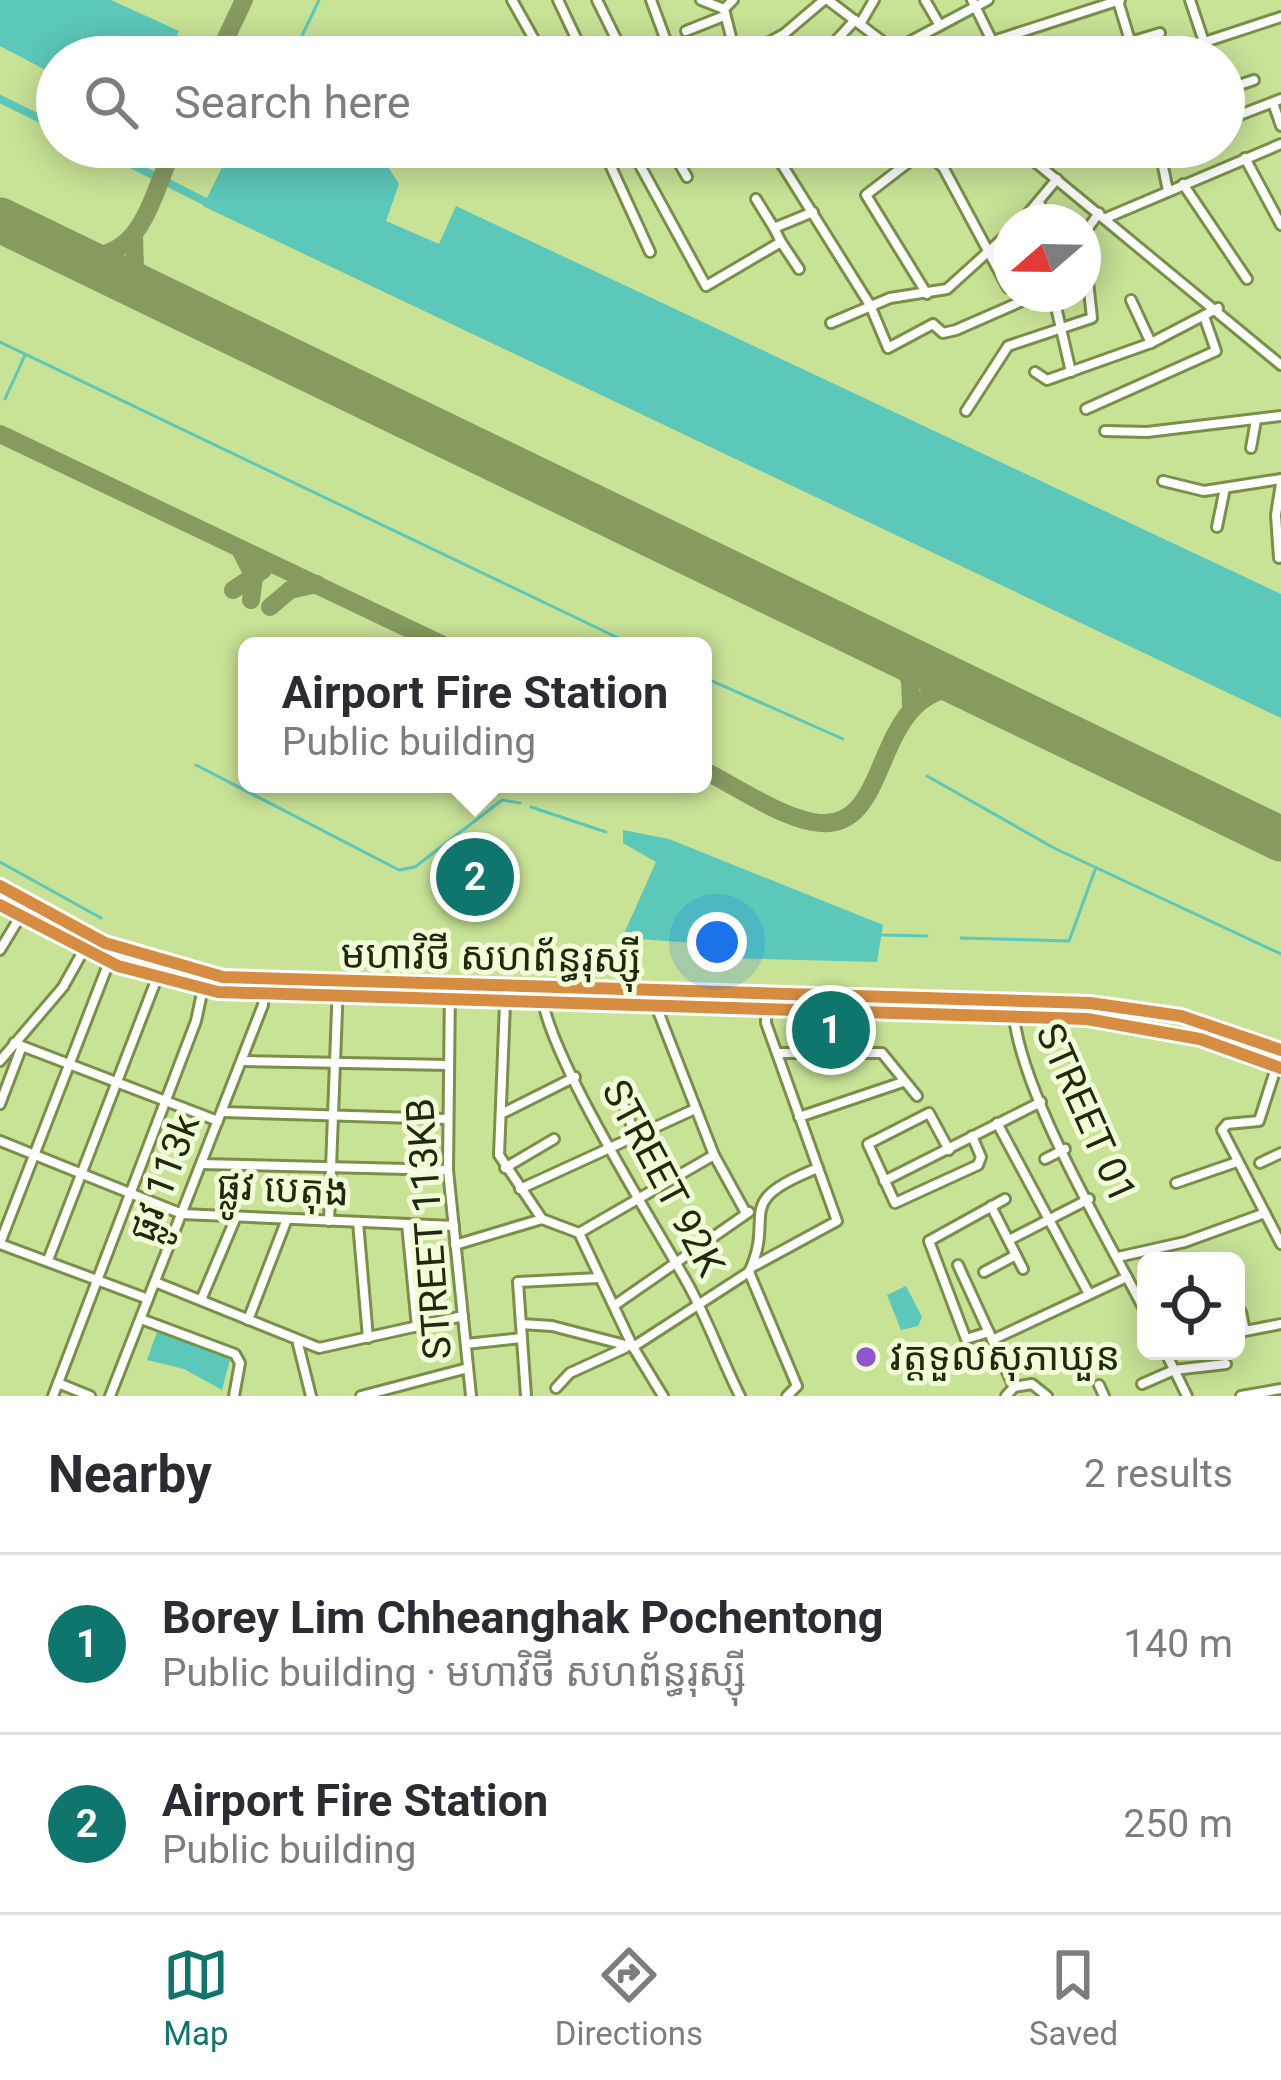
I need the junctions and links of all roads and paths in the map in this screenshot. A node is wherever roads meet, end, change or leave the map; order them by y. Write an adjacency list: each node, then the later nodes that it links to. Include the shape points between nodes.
1 (512, 0): 21 (street)
2 (558, 0): 22 (street)
3 (597, 0): 23 (street)
4 (651, 0): 24 (street)
5 (700, 0): 15 (street)
6 (733, 0): 15 (street)
7 (826, 0): 17 (street); 26 (street)
8 (874, 0): 17 (street)
9 (925, 0): 18 (street)
10 (988, 0): 13 (street)
11 (1118, 0): 14 (street); 32 (street)
12 (1190, 0): 34 (street)
13 (973, 3): 18 (street); 30 (street)
14 (1088, 5): 31 (street)
15 (724, 12): 19 (street); 25 (street)
16 (1281, 17): 35 (street)
17 (858, 22): 27 (street); 28 (street)
18 (939, 24): 29 (street)
19 (686, 31)
20 (1160, 33): 33 (street)
21 (532, 36)
22 (575, 36)
23 (615, 36)
24 (664, 36)
25 (732, 36)
26 (780, 36)
27 (843, 36)
28 (876, 36)
29 (918, 36)
30 (990, 36)
31 (1011, 36)
32 (1129, 36)
33 (1152, 36)
34 (1202, 36)
35 (1228, 36)
36 (1254, 80): 37 (street)
37 (1245, 83)
38 (1277, 101): 39 (street); 40 (street)
39 (1245, 113)
40 (1281, 126)
41 (1281, 144): 42 (street)
42 (1245, 158): 60 (street)
43 (612, 168): 64 (street)
44 (641, 168): 62 (street, via 706,286)
45 (682, 168): 52 (street)
46 (785, 168): 58 (street)
47 (899, 168): 69 (street, via 866,197)
48 (944, 168): 65 (street)
49 (1043, 168): 53 (street)
50 (1163, 168): 55 (street)
51 (1221, 168): 54 (street)
52 (687, 177)
53 (1057, 179): 57 (street); 59 (street)
54 (1183, 184): 55 (street); 68 (street)
55 (1168, 190): 59 (street)
56 (756, 199): 61 (street)
57 (1040, 204)
58 (813, 212): 61 (street); 71 (street)
59 (1103, 216): 72 (street); 77 (street, via 1083,235 1092,318)
60 (1281, 225)
61 (774, 228): 62 (street)
62 (781, 242): 67 (street)
63 (993, 248): 65 (street)
64 (650, 252)
65 (987, 254): 66 (street); 69 (street, via 946,289)
66 (993, 264)
67 (800, 269)
68 (1246, 278)
69 (926, 294): 71 (street)
70 (1131, 300): 78 (street)
71 (870, 304): 73 (street, via 890,348 932,324 943,333); 76 (street)
72 (1218, 308): 75 (street); 79 (street)
73 (997, 312)
74 (1056, 312): 77 (street)
75 (1205, 319): 78 (street); 82 (street, via 1216,351)
76 (831, 323)
77 (1058, 329): 80 (street); 83 (street, via 1004,350)
78 (1151, 343): 80 (street)
79 (1281, 365)
80 (1071, 371): 81 (street, via 1047,380)
81 (1035, 372)
82 (1086, 409)
83 (966, 411)
84 (1281, 416): 85 (street)
85 (1256, 420): 86 (street); 87 (street)
86 (1105, 431)
87 (1251, 448)
88 (1163, 481): 90 (street)
89 (1281, 481): 90 (street); 92 (street)
90 (1226, 488): 91 (street)
91 (1217, 527)
92 (1279, 558)
93 (0, 886): 94 (highway, មហាវិថី សហព័ន្ធរុស្ស៊ី)
94 (29, 902): 96 (street); 97 (highway, មហាវិថី សហព័ន្ធរុស្ស៊ី)
95 (0, 905): 96 (highway, មហាវិថី សហព័ន្ធរុស្ស៊ី)
96 (20, 916): 98 (street); 99 (highway, មហាវិថី សហព័ន្ធរុស្ស៊ី)
97 (91, 937): 99 (street); 101 (highway, មហាវិថី សហព័ន្ធរុស្ស៊ី)
98 (0, 950)
99 (84, 951): 100 (highway, មហាវិថី សហព័ន្ធរុស្ស៊ី); 118 (street)
100 (109, 962): 102 (highway, មហាវិថី សហព័ន្ធរុស្ស៊ី); 124 (street)
101 (206, 974): 103 (highway, មហាវិថី សហព័ន្ធរុស្ស៊ី); 107 (street)
102 (157, 978): 107 (highway, មហាវិថី សហព័ន្ធរុស្ស៊ី); 129 (street)
103 (265, 981): 104 (highway, មហាវិថី សហព័ន្ធរុស្ស៊ី); 109 (street, ផ្លូវ 113k)
104 (338, 983): 105 (highway, មហាវិថី សហព័ន្ធរុស្ស៊ី); 110 (street)
105 (450, 986): 106 (highway, មហាវិថី សហព័ន្ធរុស្ស៊ី); 112 (street, STREET 113KB)
106 (541, 988): 108 (highway, មហាវិថី សហព័ន្ធរុស្ស៊ី); 114 (street, STREET 92K)
107 (204, 990): 109 (highway, មហាវិថី សហព័ន្ធរុស្ស៊ី); 132 (street)
108 (767, 994): 111 (highway, មហាវិថី សហព័ន្ធរុស្ស៊ី); 116 (street)
109 (264, 997): 110 (highway, មហាវិថី សហព័ន្ធរុស្ស៊ី); 122 (street, ផ្លូវ 113k)
110 (338, 999): 112 (highway, មហាវិថី សហព័ន្ធរុស្ស៊ី); 123 (street)
111 (1013, 1000): 117 (street, STREET 01); 119 (highway, មហាវិថី សហព័ន្ធរុស្ស៊ី, via 1166,1013)
112 (450, 1001): 113 (highway, មហាវិថី សហព័ន្ធរុស្ស៊ី); 125 (street, STREET 113KB)
113 (505, 1003): 114 (highway, មហាវិថី សហព័ន្ធរុស្ស៊ី); 136 (street)
114 (541, 1003): 115 (highway, មហាវិថី សហព័ន្ធរុស្ស៊ី); 127 (street, STREET 92K)
115 (656, 1006): 116 (highway, មហាវិថី សហព័ន្ធរុស្ស៊ី); 135 (street)
116 (766, 1009): 117 (highway, មហាវិថី សហព័ន្ធរុស្ស៊ី); 120 (street)
117 (1012, 1016): 126 (highway, មហាវិថី សហព័ន្ធរុស្ស៊ី, via 1147,1028); 133 (street, STREET 01)
118 (18, 1045): 121 (street); 124 (street); 134 (street)
119 (1281, 1050)
120 (777, 1053): 128 (street, via 882,1053); 139 (street)
121 (0, 1061)
122 (242, 1061): 123 (street); 138 (street, ផ្លូវ 113k)
123 (335, 1063): 125 (street); 137 (street)
124 (70, 1065): 129 (street); 150 (street)
125 (449, 1065): 140 (street, STREET 113KB)
126 (1279, 1067): 153 (street, via 1259,1121 1223,1126)
127 (575, 1077): 136 (street); 146 (street, STREET 92K)
128 (903, 1082): 131 (street); 139 (street)
129 (118, 1083): 132 (street); 160 (street)
130 (620, 1096): 142 (street)
131 (916, 1096)
132 (165, 1102): 138 (street); 164 (street)
133 (1041, 1102): 141 (street); 147 (street, STREET 01)
134 (0, 1104)
135 (695, 1109): 142 (street); 151 (street)
136 (505, 1112): 157 (street)
137 (333, 1114): 138 (street); 140 (street); 156 (street)
138 (220, 1117): 155 (street, ផ្លូវ 113k)
139 (799, 1117): 158 (street)
140 (448, 1119): 159 (street, STREET 113KB)
141 (997, 1124): 143 (street); 176 (street)
142 (635, 1134): 146 (street)
143 (972, 1136): 148 (street); 161 (street, via 982,1162 974,1168 899,1203)
144 (554, 1138): 157 (street)
145 (0, 1141): 150 (street)
146 (611, 1144): 163 (street); 165 (street, STREET 92K)
147 (1065, 1149): 152 (street); 167 (street, STREET 01)
148 (949, 1150): 161 (street); 161 (street, via 926,1114 868,1144)
149 (1281, 1153): 154 (street)
150 (35, 1155): 160 (street); 183 (street)
151 (714, 1155): 165 (street); 170 (street)
152 (1045, 1159)
153 (1237, 1162): 162 (street); 171 (street)
154 (1259, 1162)
155 (202, 1164): 156 (street); 172 (street, ផ្លូវ 113k)
156 (331, 1166): 159 (street); 177 (street)
157 (505, 1168): 163 (street)
158 (818, 1168): 169 (street, via 774,1190); 191 (street, via 837,1221)
159 (448, 1170): 180 (street, STREET 113KB)
160 (82, 1174): 164 (street); 188 (street)
161 (884, 1181)
162 (1176, 1183)
163 (520, 1189): 175 (street)
164 (130, 1192): 172 (street); 195 (street)
165 (637, 1199): 181 (street); 189 (street, STREET 92K)
166 (1005, 1199): 168 (street)
167 (1089, 1199): 176 (street); 187 (street, STREET 01)
168 (991, 1206): 182 (street); 211 (street, via 929,1241 966,1339)
169 (757, 1211): 170 (street); 191 (street)
170 (746, 1213): 189 (street)
171 (1265, 1213): 184 (street); 187 (street)
172 (182, 1214): 173 (street, ផ្លូវ បេតុង); 197 (street, ផ្លូវ 113k)
173 (236, 1216): 174 (street, ផ្លូវ បេតុង); 201 (street)
174 (287, 1219): 177 (street, ផ្លូវ បេតុង); 206 (street)
175 (542, 1219): 181 (street); 185 (street)
176 (1050, 1219): 182 (street); 198 (street)
177 (329, 1221): 178 (street, ផ្លូវ បេតុង)
178 (358, 1222): 179 (street, ផ្លូវ បេតុង); 212 (street)
179 (406, 1224): 180 (street, ផ្លូវ បេតុង); 209 (street)
180 (454, 1226): 185 (street, STREET 113KB)
181 (579, 1233): 196 (street)
182 (1009, 1240): 186 (street)
183 (0, 1244): 188 (street)
184 (1281, 1244)
185 (455, 1245): 204 (street, STREET 113KB)
186 (1016, 1255): 192 (street); 193 (street)
187 (1118, 1257): 194 (street, STREET 01)
188 (48, 1260): 195 (street)
189 (675, 1262): 202 (street); 203 (street, STREET 92K)
190 (958, 1265): 211 (street)
191 (751, 1269): 203 (street); 238 (street, via 797,1386)
192 (1023, 1269)
193 (983, 1272)
194 (1127, 1276): 198 (street); 199 (street, STREET 01)
195 (98, 1278): 200 (street); 221 (street)
196 (599, 1278): 202 (street); 207 (street, via 519,1281)
197 (155, 1282): 200 (street, ផ្លូវ 113k); 201 (street)
198 (1089, 1294): 211 (street)
199 (1137, 1295)
200 (148, 1299): 205 (street, ផ្លូវ 113k)
201 (201, 1300): 206 (street)
202 (615, 1305): 216 (street)
203 (698, 1307): 216 (street); 237 (street, STREET 92K)
204 (463, 1316): 209 (street); 215 (street, STREET 113KB)
205 (141, 1318): 230 (street, ផ្លូវ 113k); 231 (street, via 235,1354)
206 (248, 1320): 214 (street)
207 (521, 1324): 213 (street); 216 (street)
208 (1281, 1324): 210 (street)
209 (417, 1327): 212 (street)
210 (1245, 1331)
211 (990, 1336): 224 (street)
212 (368, 1338): 214 (street)
213 (522, 1338): 215 (street); 235 (street)
214 (298, 1344): 232 (street)
215 (466, 1344): 219 (street, STREET 113KB)
216 (630, 1347): 225 (street, via 570,1373); 236 (street)
217 (1169, 1360): 220 (street)
218 (1226, 1364): 220 (street)
219 (468, 1368): 233 (street); 234 (street, STREET 113KB)
220 (1174, 1370): 222 (street); 242 (street)
221 (58, 1383): 228 (street); 229 (street)
222 (1142, 1384)
223 (1099, 1385): 241 (street)
224 (1014, 1387): 239 (street); 240 (street, via 1032,1384)
225 (556, 1388)
226 (1281, 1389): 227 (street)
227 (1262, 1394): 243 (street)
228 (53, 1396)
229 (90, 1396)
230 (110, 1396)
231 (234, 1396)
232 (311, 1396)
233 (361, 1396)
234 (471, 1396)
235 (526, 1396)
236 (663, 1396)
237 (740, 1396)
238 (787, 1396)
239 (1006, 1396)
240 (1048, 1396)
241 (1104, 1396)
242 (1187, 1396)
243 (1240, 1396)

